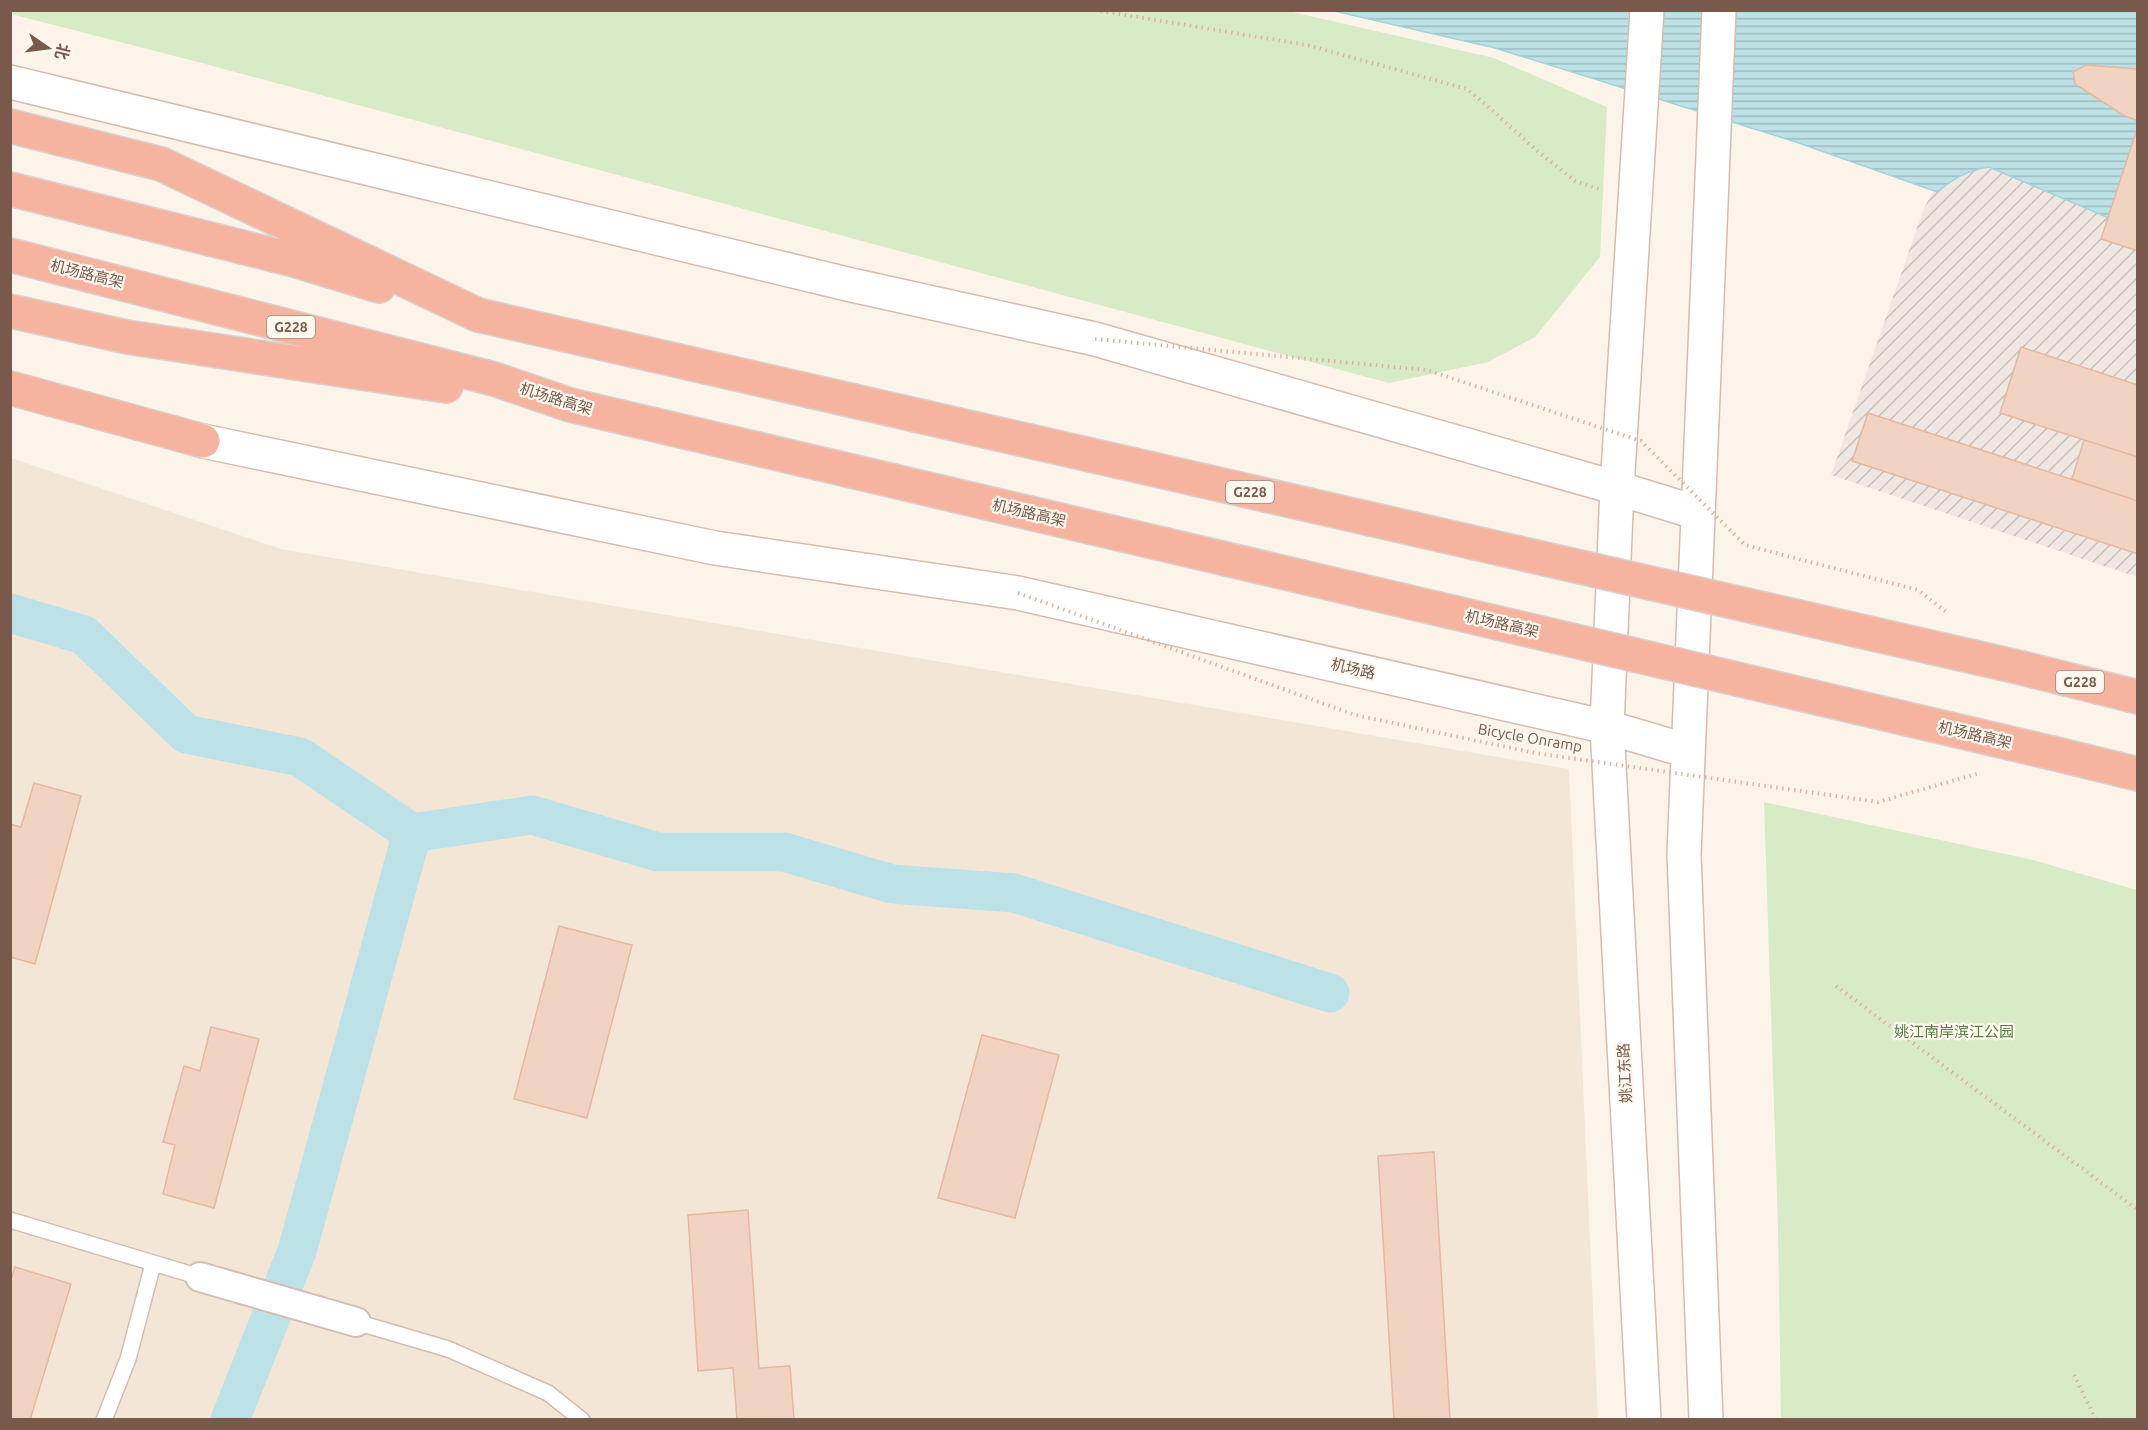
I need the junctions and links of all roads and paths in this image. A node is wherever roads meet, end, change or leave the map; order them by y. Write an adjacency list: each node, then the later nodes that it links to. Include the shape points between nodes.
1 (1095, 10): 7 (path, via 1307,45 1467,89 1575,181)
2 (1647, 10): 15 (main road, 姚江东路)
3 (1719, 10): 16 (main road)
4 (10, 82): 11 (main road, via 847,284)
5 (10, 126): 10 (highway, via 161,164)
6 (10, 189): 10 (highway, G228, via 294,261)
7 (1599, 189)
8 (10, 255): 13 (highway, 机场路高架 / G228, via 494,379)
9 (10, 311): 13 (highway, via 127,337)
10 (478, 315): 19 (highway, G228, bridge)
11 (1095, 339): 15 (main road); 18 (path, bridge, via 1427,370 1641,441 1746,545 1918,590)
12 (10, 388): 14 (highway)
13 (570, 405): 23 (highway, 机场路高架 / G228, bridge)
14 (203, 441): 17 (main road, 机场路, via 715,548)
15 (1617, 488): 16 (main road); 20 (main road, 姚江东路)
16 (1698, 513): 21 (main road)
17 (1018, 593): 20 (main road, 机场路); 22 (path, Bicycle Onramp, bridge, via 1355,715 1535,753 1878,802)
18 (1956, 619)
19 (2138, 697)
20 (1607, 727): 21 (main road, 机场路); 33 (main road, 姚江东路)
21 (1688, 751): 34 (main road, via 1684,854)
22 (1986, 772)
23 (2138, 774)
24 (1836, 986): 25 (path)
25 (2138, 1210)
26 (10, 1220): 27 (lane)
27 (153, 1264): 28 (lane); 31 (lane, via 128,1359)
28 (200, 1277): 29 (street)
29 (356, 1322): 32 (lane, via 448,1349 548,1393)
30 (2074, 1376): 35 (path)
31 (104, 1419)
32 (582, 1419)
33 (1644, 1419)
34 (1706, 1419)
35 (2096, 1419)

